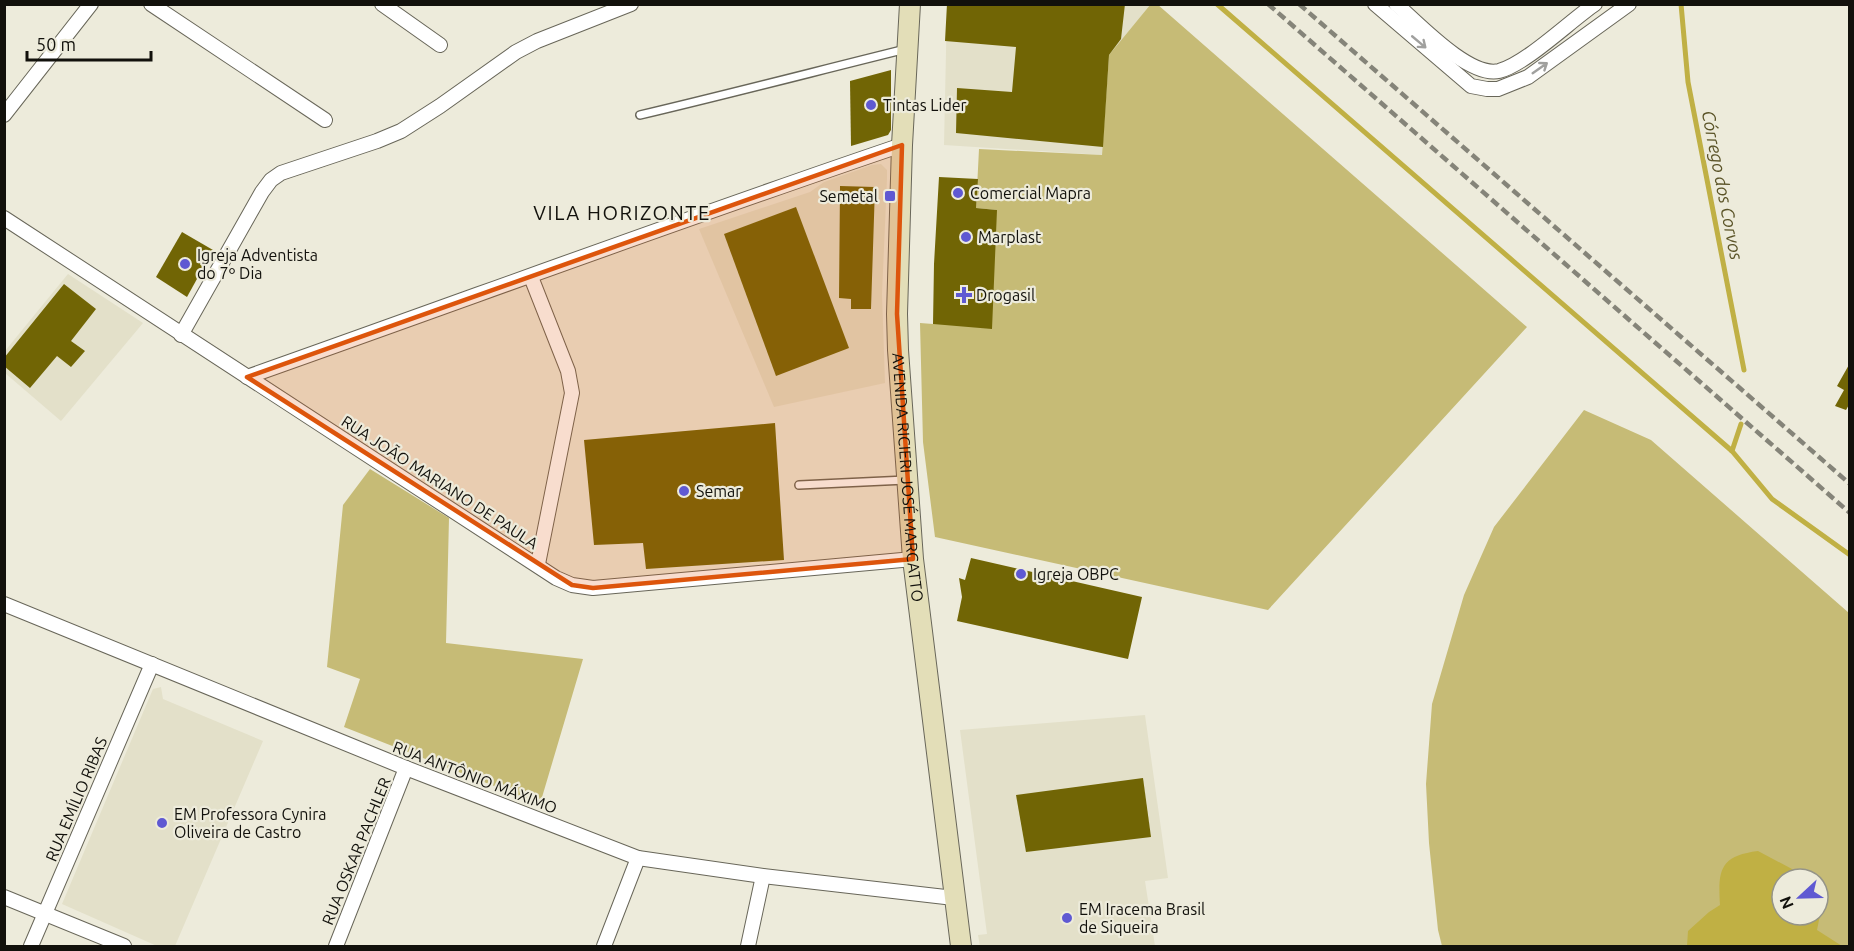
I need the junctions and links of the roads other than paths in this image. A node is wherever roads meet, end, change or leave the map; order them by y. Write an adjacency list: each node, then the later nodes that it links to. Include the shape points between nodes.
1 (91, 4): 12 (street)
2 (151, 4): 14 (street)
3 (382, 4): 10 (street)
4 (631, 4): 18 (street, via 516,52 401,130 271,180)
5 (910, 4): 11 (main road, AVENIDA RICIERI JOSÉ MARCATTO)
6 (1375, 4): 9 (street, one-way to 9, via 1471,86 1487,89 1498,89 1528,77)
7 (1396, 4): 8 (street, via 1467,63 1498,71 1525,57)
8 (1595, 4)
9 (1629, 4)
10 (440, 45)
11 (908, 48): 13 (lane); 15 (main road, AVENIDA RICIERI JOSÉ MARCATTO)
12 (4, 115)
13 (640, 115)
14 (325, 120)
15 (902, 144): 17 (street, via 711,209); 20 (main road, AVENIDA RICIERI JOSÉ MARCATTO, via 897,314)
16 (4, 218): 18 (street, RUA JOÃO MARIANO DE PAULA)
17 (531, 277): 19 (street); 23 (street, via 568,371 572,393)
18 (181, 335): 19 (street, RUA JOÃO MARIANO DE PAULA)
19 (247, 377): 23 (street, RUA JOÃO MARIANO DE PAULA)
20 (906, 480): 21 (lane); 22 (main road, AVENIDA RICIERI JOSÉ MARCATTO)
21 (799, 485)
22 (913, 559): 23 (street, RUA JOÃO MARIANO DE PAULA, via 593,588 572,585); 30 (main road, AVENIDA RICIERI JOSÉ MARCATTO)
23 (538, 564)
24 (4, 604): 25 (street, RUA ANTÔNIO MÁXIMO)
25 (152, 664): 26 (street, RUA ANTÔNIO MÁXIMO); 31 (street, RUA EMÍLIO RIBAS)
26 (406, 768): 27 (street, RUA ANTÔNIO MÁXIMO); 34 (street, RUA OSKAR PACHLER)
27 (638, 858): 28 (street, RUA ANTÔNIO MÁXIMO); 35 (street)
28 (763, 876): 30 (street, RUA ANTÔNIO MÁXIMO); 36 (street)
29 (4, 897): 31 (street)
30 (954, 898): 37 (main road, AVENIDA RICIERI JOSÉ MARCATTO)
31 (45, 914): 32 (street, RUA EMÍLIO RIBAS); 33 (street)
32 (31, 946)
33 (124, 946)
34 (336, 946)
35 (604, 946)
36 (748, 946)
37 (961, 946)

